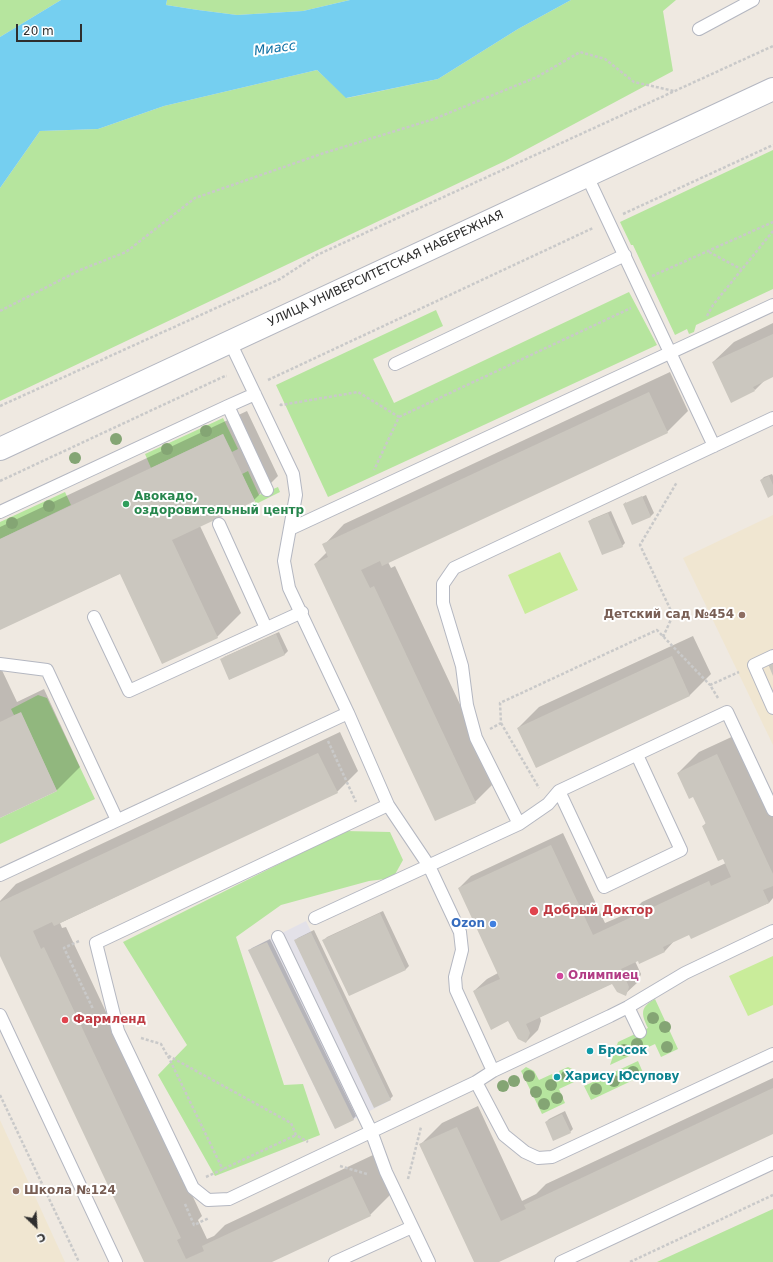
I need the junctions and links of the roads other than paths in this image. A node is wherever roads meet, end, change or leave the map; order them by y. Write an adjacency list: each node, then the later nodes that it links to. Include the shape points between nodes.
1 (754, 0): 2 (lane)
2 (700, 29)
3 (773, 90): 4 (main road, УЛИЦА УНИВЕРСИТЕТСКАЯ НАБЕРЕЖНАЯ)
4 (587, 176): 5 (lane); 7 (main road, УЛИЦА УНИВЕРСИТЕТСКАЯ НАБЕРЕЖНАЯ)
5 (625, 255): 8 (lane); 9 (lane)
6 (773, 305): 8 (lane)
7 (230, 342): 10 (lane); 14 (main road, УЛИЦА УНИВЕРСИТЕТСКАЯ НАБЕРЕЖНАЯ)
8 (670, 353): 13 (lane); 18 (lane)
9 (395, 364)
10 (253, 391): 11 (lane); 18 (lane, via 293,474 296,495)
11 (228, 406): 15 (lane); 16 (lane)
12 (773, 418): 13 (lane)
13 (714, 446): 31 (lane, via 454,568 443,584 443,603 462,666 467,704 476,738)
14 (0, 449)
15 (267, 490)
16 (0, 512)
17 (219, 524): 21 (lane)
18 (290, 528): 19 (lane, via 284,561 290,588)
19 (302, 612): 21 (lane); 25 (lane)
20 (94, 617): 21 (lane, via 129,691)
21 (266, 628)
22 (773, 656): 24 (lane, via 754,665)
23 (0, 664): 30 (lane, via 47,670)
24 (773, 708)
25 (348, 714): 28 (lane); 30 (lane)
26 (637, 755): 27 (lane); 27 (lane, via 681,850 604,887); 29 (lane, via 727,712)
27 (559, 791): 31 (lane, via 548,804)
28 (388, 805): 32 (lane); 43 (lane, via 96,943 118,1031 193,1188 208,1200 229,1199)
29 (773, 810)
30 (116, 820): 33 (lane)
31 (519, 824): 32 (lane)
32 (429, 866): 34 (lane); 41 (lane, via 460,932 462,950 454,977 456,990)
33 (0, 875)
34 (315, 918)
35 (773, 930): 37 (lane, via 685,973)
36 (278, 937): 43 (lane)
37 (628, 1007): 39 (lane); 41 (lane)
38 (0, 1015): 46 (lane)
39 (640, 1032)
40 (773, 1054): 42 (lane, via 552,1157 538,1158 525,1152 504,1135)
41 (493, 1071): 42 (lane)
42 (476, 1082): 43 (lane)
43 (371, 1131): 45 (lane, via 386,1172)
44 (773, 1162): 49 (lane)
45 (412, 1227): 47 (lane); 48 (lane)
46 (116, 1262)
47 (335, 1262)
48 (429, 1262)
49 (561, 1262)

